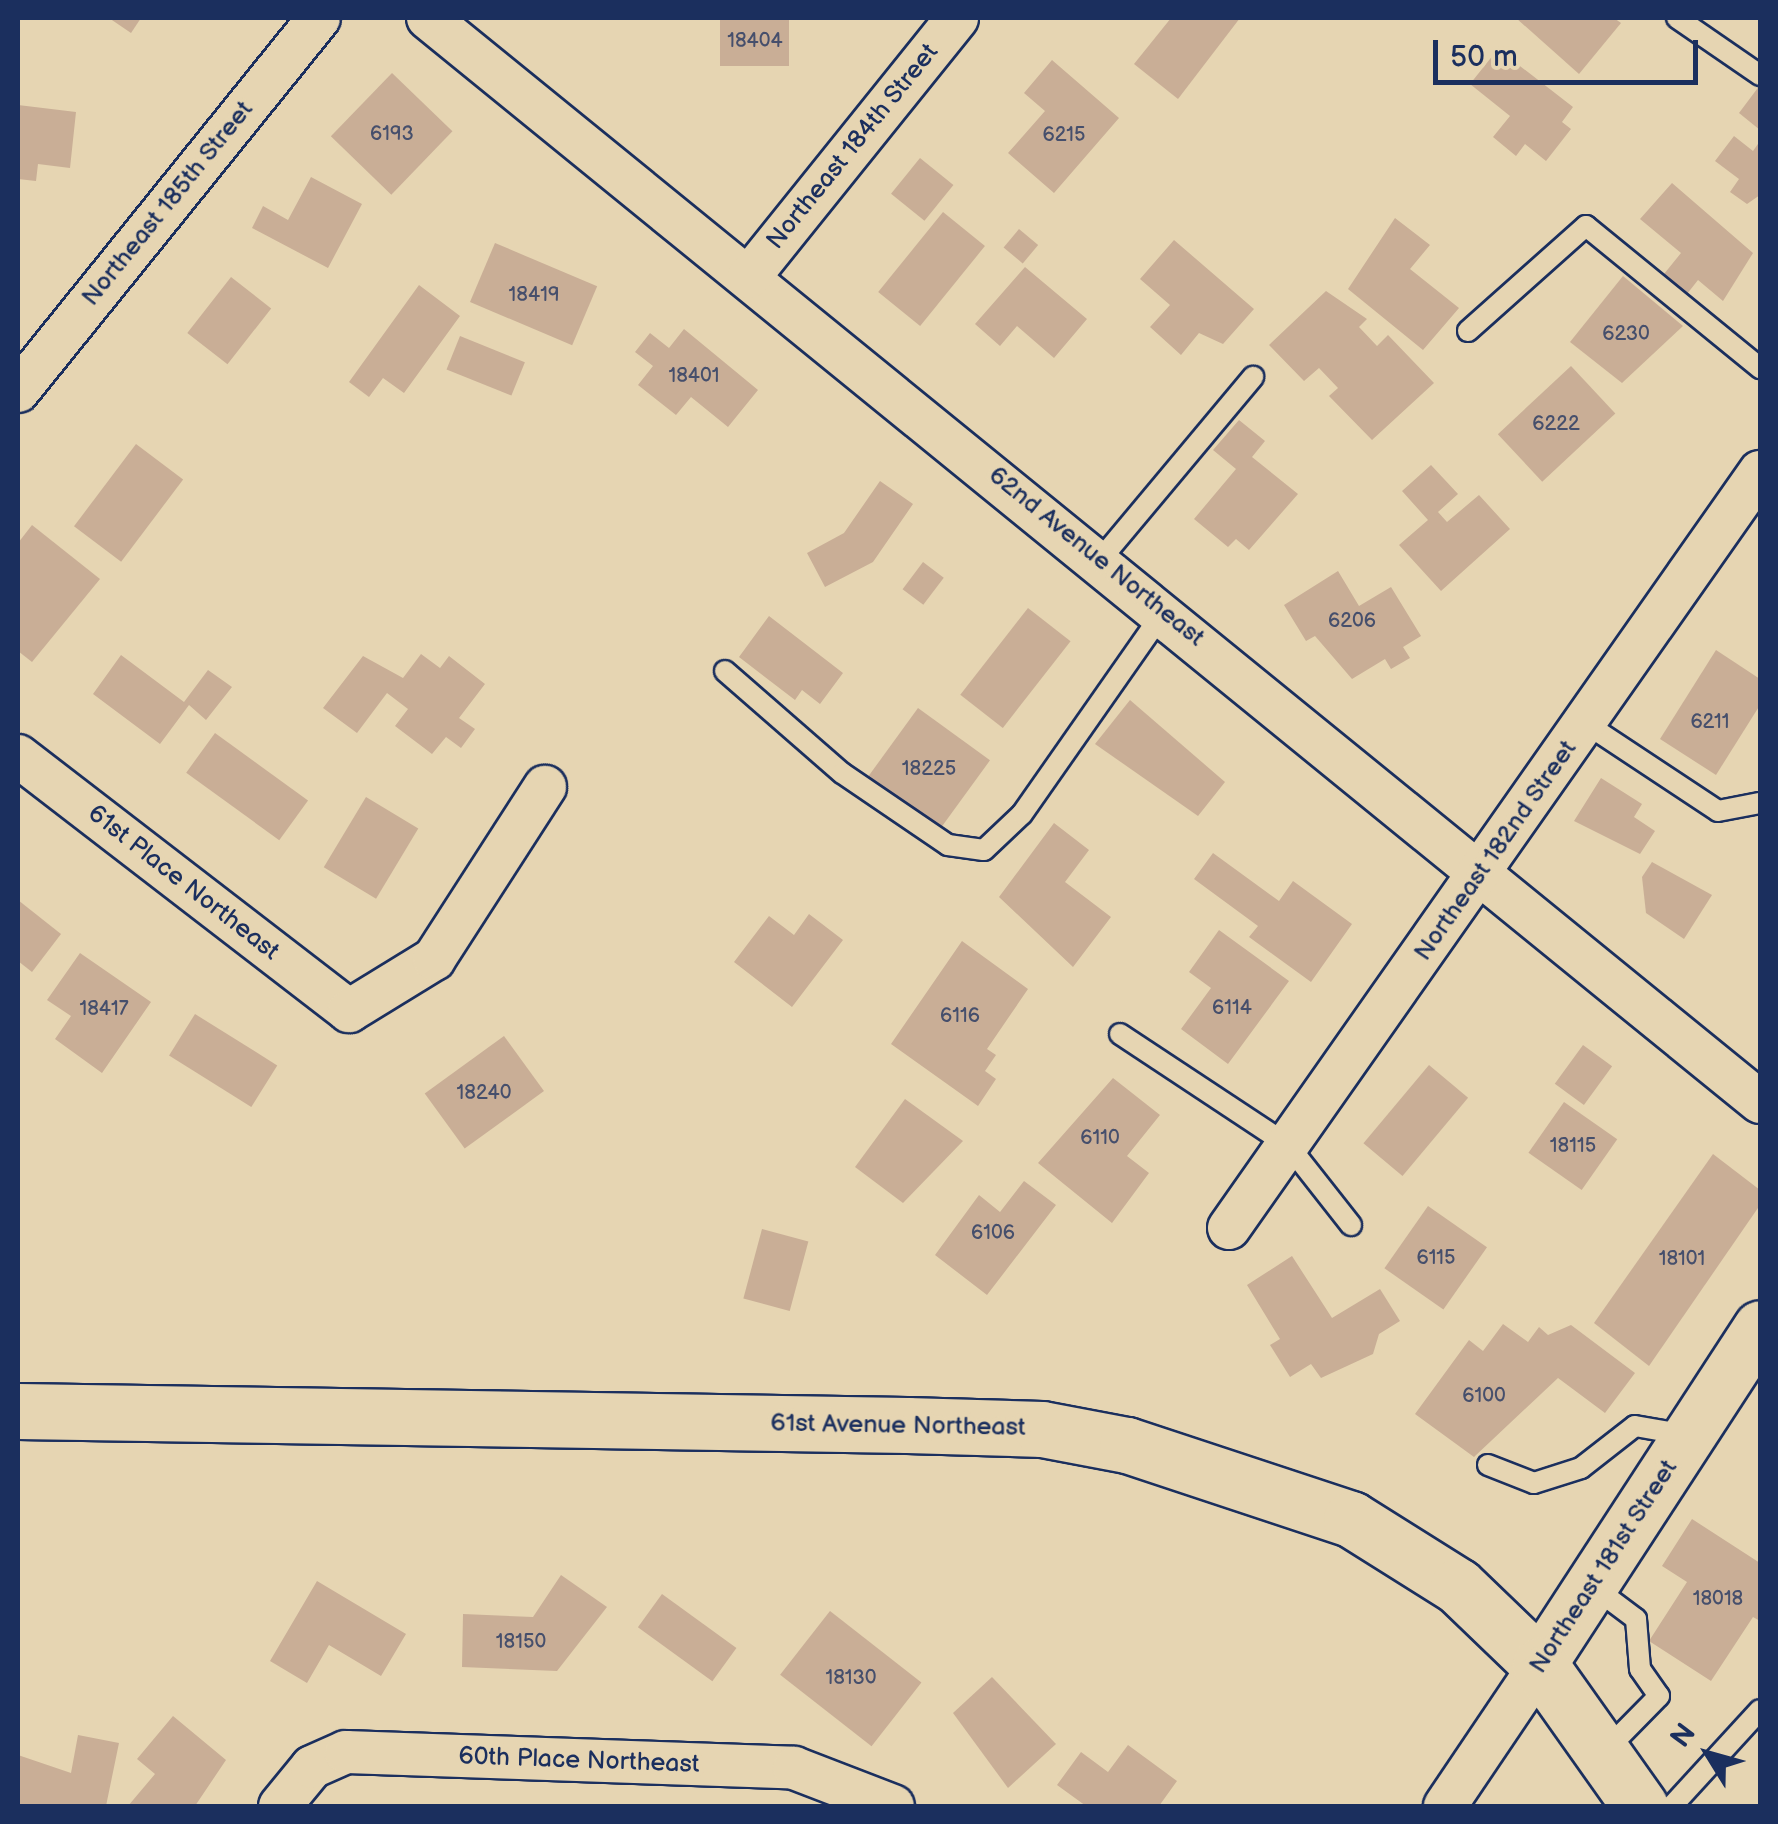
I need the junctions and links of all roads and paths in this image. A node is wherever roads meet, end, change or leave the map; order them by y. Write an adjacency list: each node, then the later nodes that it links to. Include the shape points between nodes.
1 (319, 18): 8 (street, Northeast 185th Street)
2 (428, 18): 6 (street, 62nd Avenue Northeast)
3 (957, 18): 6 (street, Northeast 184th Street)
4 (1677, 18): 5 (lane)
5 (1760, 75)
6 (749, 277): 12 (street, 62nd Avenue Northeast)
7 (1468, 332): 9 (lane, via 1586,226)
8 (25, 366)
9 (1760, 368)
10 (1253, 377): 12 (lane)
11 (1760, 472): 15 (street, Northeast 182nd Street)
12 (1100, 560): 13 (street, 62nd Avenue Northeast)
13 (1164, 612): 14 (lane, via 1022,814 984,850 948,845 842,773); 19 (street, 62nd Avenue Northeast)
14 (725, 671)
15 (1586, 724): 18 (lane, via 1718,811); 19 (street, Northeast 182nd Street)
16 (18, 756): 17 (street, 61st Place Northeast, via 349,1011 434,959)
17 (545, 787)
18 (1760, 804)
19 (1484, 869): 21 (street, 62nd Avenue Northeast); 22 (street, Northeast 182nd Street)
20 (1120, 1034): 22 (lane)
21 (1760, 1102)
22 (1288, 1145): 23 (lane); 24 (street, Northeast 182nd Street)
23 (1351, 1225)
24 (1229, 1228)
25 (1760, 1327): 27 (street, Northeast 181st Street)
26 (18, 1411): 30 (main road, 61st Avenue Northeast, via 1042,1430 1127,1446 1351,1518 1458,1586)
27 (1689, 1436): 28 (lane, via 1658,1423 1635,1426 1581,1468 1534,1484); 29 (street, Northeast 181st Street)
28 (1488, 1465)
29 (1592, 1586): 30 (street, Northeast 181st Street); 32 (lane, via 1636,1620 1640,1669 1659,1696)
30 (1540, 1665): 32 (main road, 61st Avenue Northeast); 35 (street, Northeast 181st Street)
31 (1760, 1710): 37 (lane)
32 (1603, 1754): 36 (main road, 61st Avenue Northeast)
33 (280, 1806): 34 (street, 60th Place Northeast, via 312,1767 346,1752 794,1768)
34 (894, 1806)
35 (1445, 1806)
36 (1640, 1806)
37 (1672, 1806)

